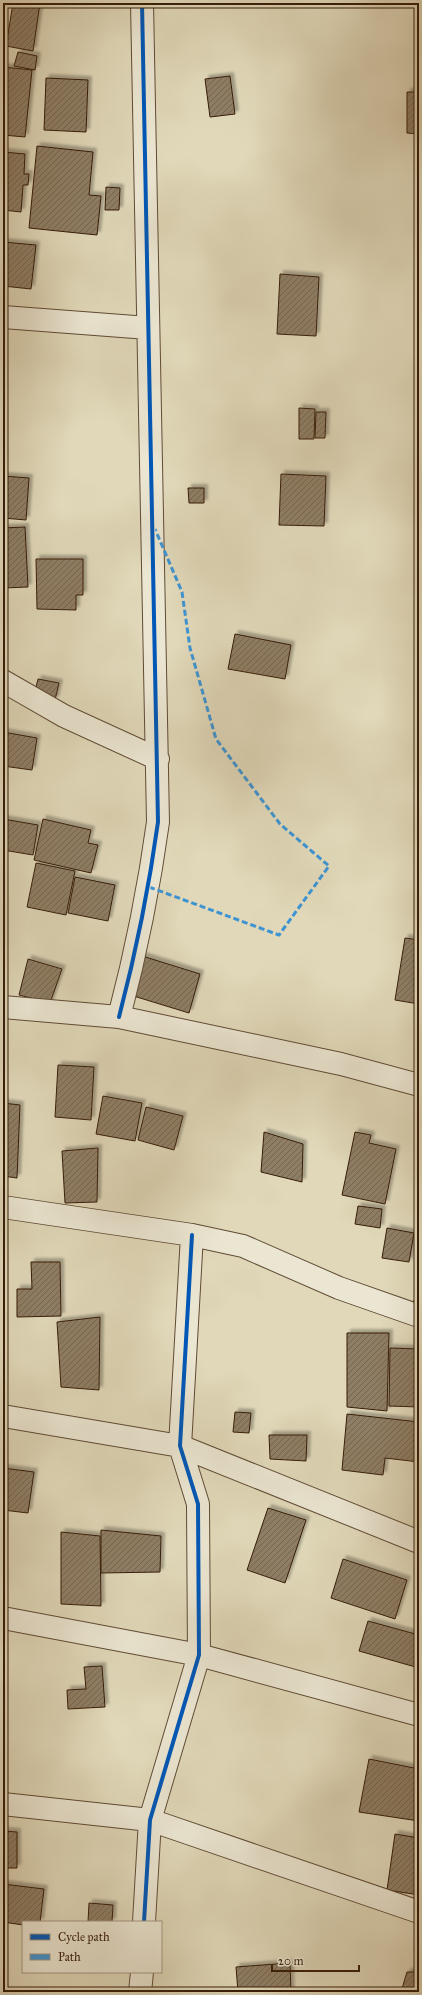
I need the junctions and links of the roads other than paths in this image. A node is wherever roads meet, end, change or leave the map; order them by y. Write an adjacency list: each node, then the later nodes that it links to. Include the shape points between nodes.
1 (142, 3): 3 (street)
2 (3, 317): 3 (street)
3 (148, 328): 5 (street)
4 (3, 681): 5 (street, via 64,716)
5 (158, 759): 7 (street, via 158,822 149,887)
6 (3, 1007): 7 (street)
7 (119, 1017): 8 (street, via 341,1064)
8 (419, 1085)
9 (3, 1207): 10 (street)
10 (192, 1235): 11 (street, via 243,1246 339,1288); 13 (street)
11 (419, 1316)
12 (3, 1416): 13 (street)
13 (180, 1446): 14 (street); 16 (street, via 198,1504)
14 (419, 1542)
15 (3, 1618): 16 (street)
16 (199, 1654): 17 (street); 19 (street)
17 (419, 1715)
18 (3, 1804): 19 (street)
19 (150, 1820): 20 (street); 21 (street)
20 (419, 1912)
21 (144, 1921)
22 (142, 1973): 23 (street)
23 (140, 1992)

